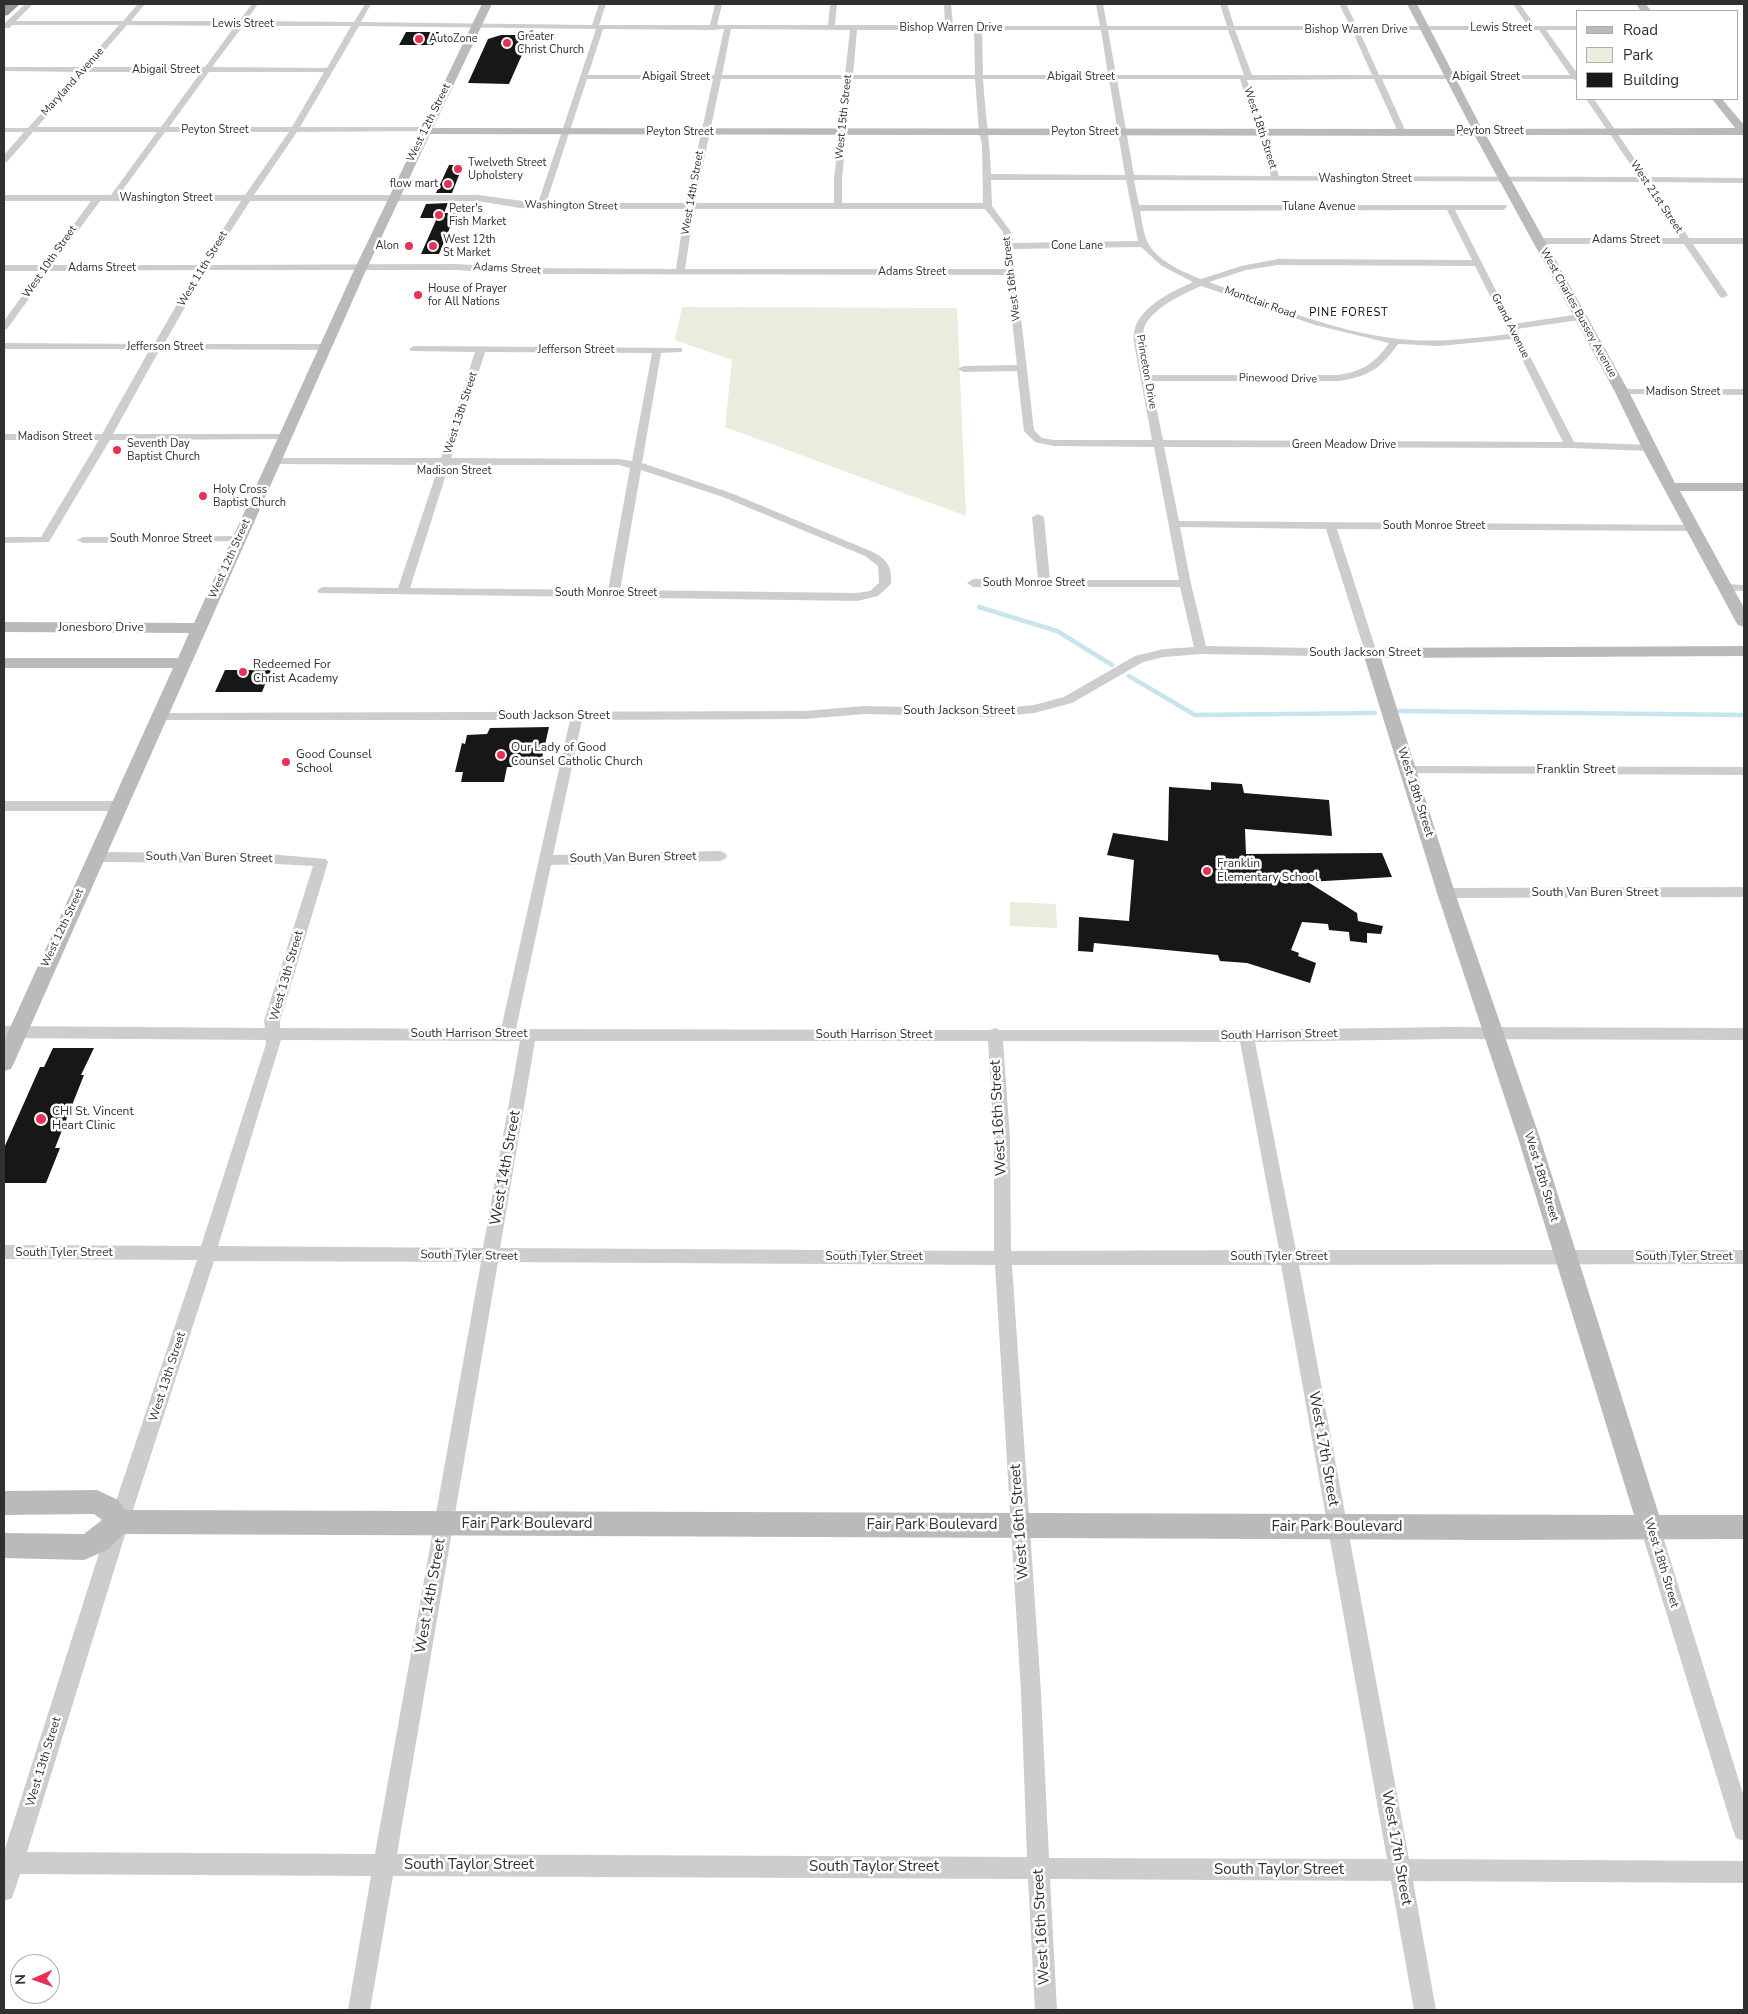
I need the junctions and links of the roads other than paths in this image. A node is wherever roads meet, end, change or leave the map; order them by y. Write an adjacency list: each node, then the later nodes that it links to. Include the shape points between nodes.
1 (14, 4): 16 (highway)
2 (29, 4): 16 (street)
3 (142, 4): 17 (street, Maryland Avenue)
4 (255, 4): 18 (street)
5 (368, 4): 19 (street, West 11th Street)
6 (487, 4): 20 (street, West 12th Street)
7 (603, 4): 21 (street)
8 (719, 4): 22 (street)
9 (834, 4): 24 (street)
10 (948, 4): 26 (street)
11 (1100, 4): 28 (street)
12 (1224, 4): 32 (street, West 18th Street)
13 (1342, 4): 34 (street)
14 (1412, 4): 33 (street, West Charles Bussey Avenue)
15 (1517, 4): 29 (street)
16 (7, 18): 17 (street, Lewis Street); 31 (street)
17 (125, 23): 18 (street, Lewis Street); 36 (street, Maryland Avenue)
18 (240, 24): 19 (street, Lewis Street); 37 (street)
19 (356, 24): 20 (street, Lewis Street); 38 (street, West 11th Street)
20 (476, 26): 21 (street, Bishop Warren Drive); 54 (street, West 12th Street)
21 (598, 27): 22 (street, Bishop Warren Drive); 39 (street)
22 (713, 28): 23 (street, Bishop Warren Drive)
23 (728, 28): 24 (street, Bishop Warren Drive); 40 (street, West 14th Street)
24 (831, 28): 25 (street, Bishop Warren Drive)
25 (854, 28): 26 (street, Bishop Warren Drive); 41 (street, West 15th Street)
26 (949, 28): 27 (street, Bishop Warren Drive)
27 (978, 28): 28 (street, Bishop Warren Drive); 42 (street)
28 (1106, 28): 32 (street, Bishop Warren Drive); 46 (street)
29 (1537, 28): 30 (street, Lewis Street); 33 (street, Lewis Street); 45 (street)
30 (1576, 28)
31 (4, 29)
32 (1231, 29): 34 (street, Bishop Warren Drive); 47 (street, West 18th Street)
33 (1425, 29): 34 (street, Bishop Warren Drive); 44 (street, West Charles Bussey Avenue)
34 (1354, 30): 43 (street)
35 (4, 70): 36 (street, Abigail Street)
36 (85, 70): 37 (street, Abigail Street); 51 (street, Maryland Avenue)
37 (206, 70): 38 (street, Abigail Street); 52 (street)
38 (329, 70): 53 (street, West 11th Street)
39 (585, 77): 40 (street, Abigail Street); 56 (street)
40 (716, 77): 41 (street, Abigail Street); 59 (street, West 14th Street)
41 (848, 77): 42 (street, Abigail Street); 60 (street, West 15th Street)
42 (979, 77): 46 (street, Abigail Street); 61 (street)
43 (1375, 77): 44 (street, Abigail Street); 47 (street, Abigail Street); 63 (street)
44 (1450, 77): 45 (street, Abigail Street); 57 (street, West Charles Bussey Avenue)
45 (1576, 77)
46 (1113, 78): 47 (street, Abigail Street); 62 (street)
47 (1246, 78): 64 (street, West 18th Street)
48 (1591, 100): 55 (street, West 21st Street)
49 (1718, 100): 58 (street)
50 (4, 130): 51 (street, Peyton Street)
51 (31, 130): 52 (street, Peyton Street); 65 (street, Maryland Avenue)
52 (164, 130): 53 (street, Peyton Street); 74 (street)
53 (294, 130): 54 (street, Peyton Street); 76 (street, West 11th Street)
54 (425, 130): 56 (street, Peyton Street); 75 (street, West 12th Street)
55 (1610, 130): 57 (street, Peyton Street); 58 (street, Peyton Street); 70 (street, West 21st Street)
56 (565, 131): 59 (street, Peyton Street); 77 (street)
57 (1478, 131): 63 (street, Peyton Street); 69 (street, West Charles Bussey Avenue)
58 (1744, 131)
59 (705, 132): 60 (street, Peyton Street); 78 (street, West 14th Street)
60 (842, 132): 61 (street, Peyton Street); 80 (street, West 15th Street)
61 (983, 132): 62 (street, Peyton Street); 66 (street)
62 (1122, 132): 64 (street, Peyton Street); 67 (street)
63 (1402, 132): 64 (street, Peyton Street)
64 (1260, 133): 68 (street, West 18th Street)
65 (4, 160)
66 (986, 177): 67 (street, Washington Street); 79 (street)
67 (1130, 178): 68 (street, Washington Street); 82 (street)
68 (1276, 178): 69 (street, Washington Street)
69 (1503, 179): 70 (street, Washington Street); 85 (street, West Charles Bussey Avenue)
70 (1644, 180): 71 (street, Washington Street); 84 (street, West 21st Street)
71 (1744, 180)
72 (4, 198): 73 (street, Washington Street)
73 (96, 198): 74 (street, Washington Street); 91 (street, West 10th Street)
74 (113, 198): 76 (street, Washington Street)
75 (394, 198): 76 (street, Washington Street); 77 (street, Washington Street, via 478,198); 93 (street, West 12th Street)
76 (248, 199): 92 (street, West 11th Street)
77 (541, 206): 78 (street, Washington Street)
78 (690, 206): 80 (street, Washington Street); 94 (street, West 14th Street)
79 (988, 206): 80 (street, Washington Street); 88 (street, West 16th Street, via 1007,232)
80 (838, 207)
81 (1503, 207): 83 (street, Tulane Avenue)
82 (1136, 208): 83 (street, Tulane Avenue); 87 (street)
83 (1450, 208): 89 (street, Grand Avenue)
84 (1686, 240): 85 (street, Adams Street); 86 (street, Adams Street); 97 (street, West 21st Street)
85 (1538, 241): 98 (street, West Charles Bussey Avenue)
86 (1744, 241)
87 (1144, 244): 88 (street, Cone Lane); 96 (street, Montclair Road, via 1166,265)
88 (1009, 246): 95 (street, West 16th Street)
89 (1478, 263): 96 (street, Princeton Drive, via 1263,263); 100 (street, Grand Avenue)
90 (4, 268): 91 (street, Adams Street)
91 (46, 268): 92 (street, Adams Street); 99 (street, West 10th Street)
92 (203, 268): 93 (street, Adams Street); 104 (street, West 11th Street)
93 (361, 268): 94 (street, Adams Street); 103 (street, West 12th Street)
94 (680, 271): 95 (street, Adams Street)
95 (1011, 272): 109 (street, West 16th Street)
96 (1201, 282): 101 (street, Montclair Road, via 1324,325); 111 (street, Princeton Drive, via 1155,308 1143,320 1138,334)
97 (1723, 295)
98 (1580, 317): 100 (street, Montclair Road); 112 (street, West Charles Bussey Avenue)
99 (4, 327)
100 (1512, 331): 101 (street, Montclair Road, via 1453,342); 119 (street, Grand Avenue)
101 (1395, 342): 111 (street, Pinewood Drive, via 1376,367 1344,377)
102 (4, 346): 104 (street, Jefferson Street)
103 (326, 347): 104 (street, Jefferson Street); 115 (street, West 12th Street)
104 (155, 348): 116 (street, West 11th Street)
105 (414, 349): 106 (street, Jefferson Street)
106 (481, 350): 107 (street, Jefferson Street); 122 (street, West 13th Street)
107 (657, 350): 108 (street, Jefferson Street); 123 (street)
108 (679, 350)
109 (1023, 368): 110 (street); 117 (street, West 16th Street, via 1029,431)
110 (962, 369)
111 (1147, 378): 118 (street, Princeton Drive)
112 (1622, 392): 113 (street, Madison Street); 120 (street, West Charles Bussey Avenue)
113 (1744, 392)
114 (4, 437): 116 (street, Madison Street)
115 (285, 437): 116 (street, Madison Street); 121 (street, West 12th Street)
116 (106, 438): 131 (street, West 11th Street, via 45,540)
117 (1039, 440): 118 (street, Green Meadow Drive)
118 (1158, 444): 119 (street, Green Meadow Drive); 127 (street, Princeton Drive)
119 (1570, 444): 120 (street, Green Meadow Drive)
120 (1649, 448): 124 (street, West Charles Bussey Avenue)
121 (273, 466): 122 (street, Madison Street); 130 (street, West 12th Street)
122 (443, 466): 123 (street, Madison Street, via 618,471); 140 (street, West 13th Street)
123 (636, 466): 135 (street, Madison Street, via 727,495 882,560); 141 (street)
124 (1670, 487): 125 (street); 129 (street, West Charles Bussey Avenue)
125 (1744, 487)
126 (1038, 517): 134 (street)
127 (1175, 524): 128 (street, South Monroe Street); 136 (street, Princeton Drive)
128 (1331, 526): 129 (street, South Monroe Street); 147 (street, West 18th Street)
129 (1692, 528): 137 (street, West Charles Bussey Avenue)
130 (239, 539): 132 (street, South Monroe Street); 144 (street, West 12th Street)
131 (4, 540)
132 (83, 540)
133 (973, 583): 134 (street, South Monroe Street)
134 (1044, 583): 136 (street, South Monroe Street)
135 (884, 584): 141 (street, South Monroe Street, via 874,594 857,597)
136 (1185, 584): 145 (street, Princeton Drive)
137 (1726, 588): 138 (street); 142 (street, West Charles Bussey Avenue)
138 (1744, 588)
139 (323, 591): 140 (street, South Monroe Street)
140 (403, 591): 141 (street, South Monroe Street)
141 (613, 594)
142 (1744, 622)
143 (4, 627): 144 (street, Jonesboro Drive)
144 (198, 628): 149 (street, West 12th Street)
145 (1201, 650): 147 (street, South Jackson Street); 151 (street, South Jackson Street, via 1151,655 1068,700 1014,712 864,710 805,715)
146 (1744, 651): 147 (street, South Jackson Street)
147 (1371, 653): 152 (street, West 18th Street)
148 (4, 663): 149 (street)
149 (183, 663): 150 (street, West 12th Street)
150 (160, 716): 151 (street, South Jackson Street); 155 (street, West 12th Street)
151 (577, 716): 158 (street)
152 (1408, 770): 153 (street, Franklin Street); 160 (street, West 18th Street)
153 (1744, 771)
154 (4, 806): 155 (street)
155 (118, 806): 157 (street, West 12th Street)
156 (720, 856): 158 (street, South Van Buren Street)
157 (96, 857): 159 (street, South Van Buren Street, via 258,858); 162 (street, West 12th Street)
158 (546, 860): 164 (street)
159 (321, 862): 163 (street, West 13th Street, via 272,1021)
160 (1446, 892): 161 (street, South Van Buren Street); 167 (street, West 18th Street)
161 (1744, 892)
162 (11, 1032): 163 (street, South Harrison Street); 170 (street, West 12th Street)
163 (273, 1034): 164 (street, South Harrison Street); 172 (street, West 13th Street, via 274,1044)
164 (507, 1034): 165 (street, South Harrison Street)
165 (530, 1034): 166 (street, South Harrison Street); 173 (street, West 14th Street)
166 (995, 1034): 169 (street, South Harrison Street); 177 (street, West 16th Street, via 1002,1138)
167 (1495, 1034): 168 (street, South Harrison Street); 169 (street, South Harrison Street); 175 (street, West 18th Street)
168 (1744, 1034)
169 (1246, 1036): 174 (street, West 17th Street)
170 (4, 1063)
171 (4, 1252): 172 (street, South Tyler Street)
172 (208, 1252): 173 (street, South Tyler Street); 179 (street, West 13th Street)
173 (491, 1256): 177 (street, South Tyler Street); 180 (street, West 14th Street)
174 (1288, 1257): 175 (street, South Tyler Street); 177 (street, South Tyler Street); 182 (street, West 17th Street)
175 (1566, 1257): 176 (street, South Tyler Street); 183 (street, West 18th Street)
176 (1744, 1257)
177 (1004, 1258): 181 (street, West 16th Street)
178 (4, 1503): 179 (street, via 97,1502)
179 (119, 1522): 180 (street, Fair Park Boulevard); 185 (street, via 98,1541 84,1547); 187 (street, West 13th Street)
180 (444, 1524): 181 (street, Fair Park Boulevard); 188 (street, West 14th Street)
181 (1020, 1526): 182 (street, Fair Park Boulevard); 189 (street, West 16th Street)
182 (1337, 1527): 183 (street, Fair Park Boulevard); 190 (street, West 17th Street)
183 (1650, 1527): 184 (street, Fair Park Boulevard); 186 (street, West 18th Street)
184 (1744, 1527)
185 (4, 1546)
186 (1744, 1830)
187 (8, 1863): 188 (street, South Taylor Street); 192 (street, West 13th Street)
188 (384, 1865): 189 (street, South Taylor Street); 193 (street, West 14th Street)
189 (1040, 1868): 190 (street, South Taylor Street); 194 (street, West 16th Street)
190 (1400, 1871): 191 (street, South Taylor Street); 195 (street, West 17th Street)
191 (1744, 1872)
192 (4, 1890)
193 (359, 2010)
194 (1046, 2010)
195 (1425, 2010)

